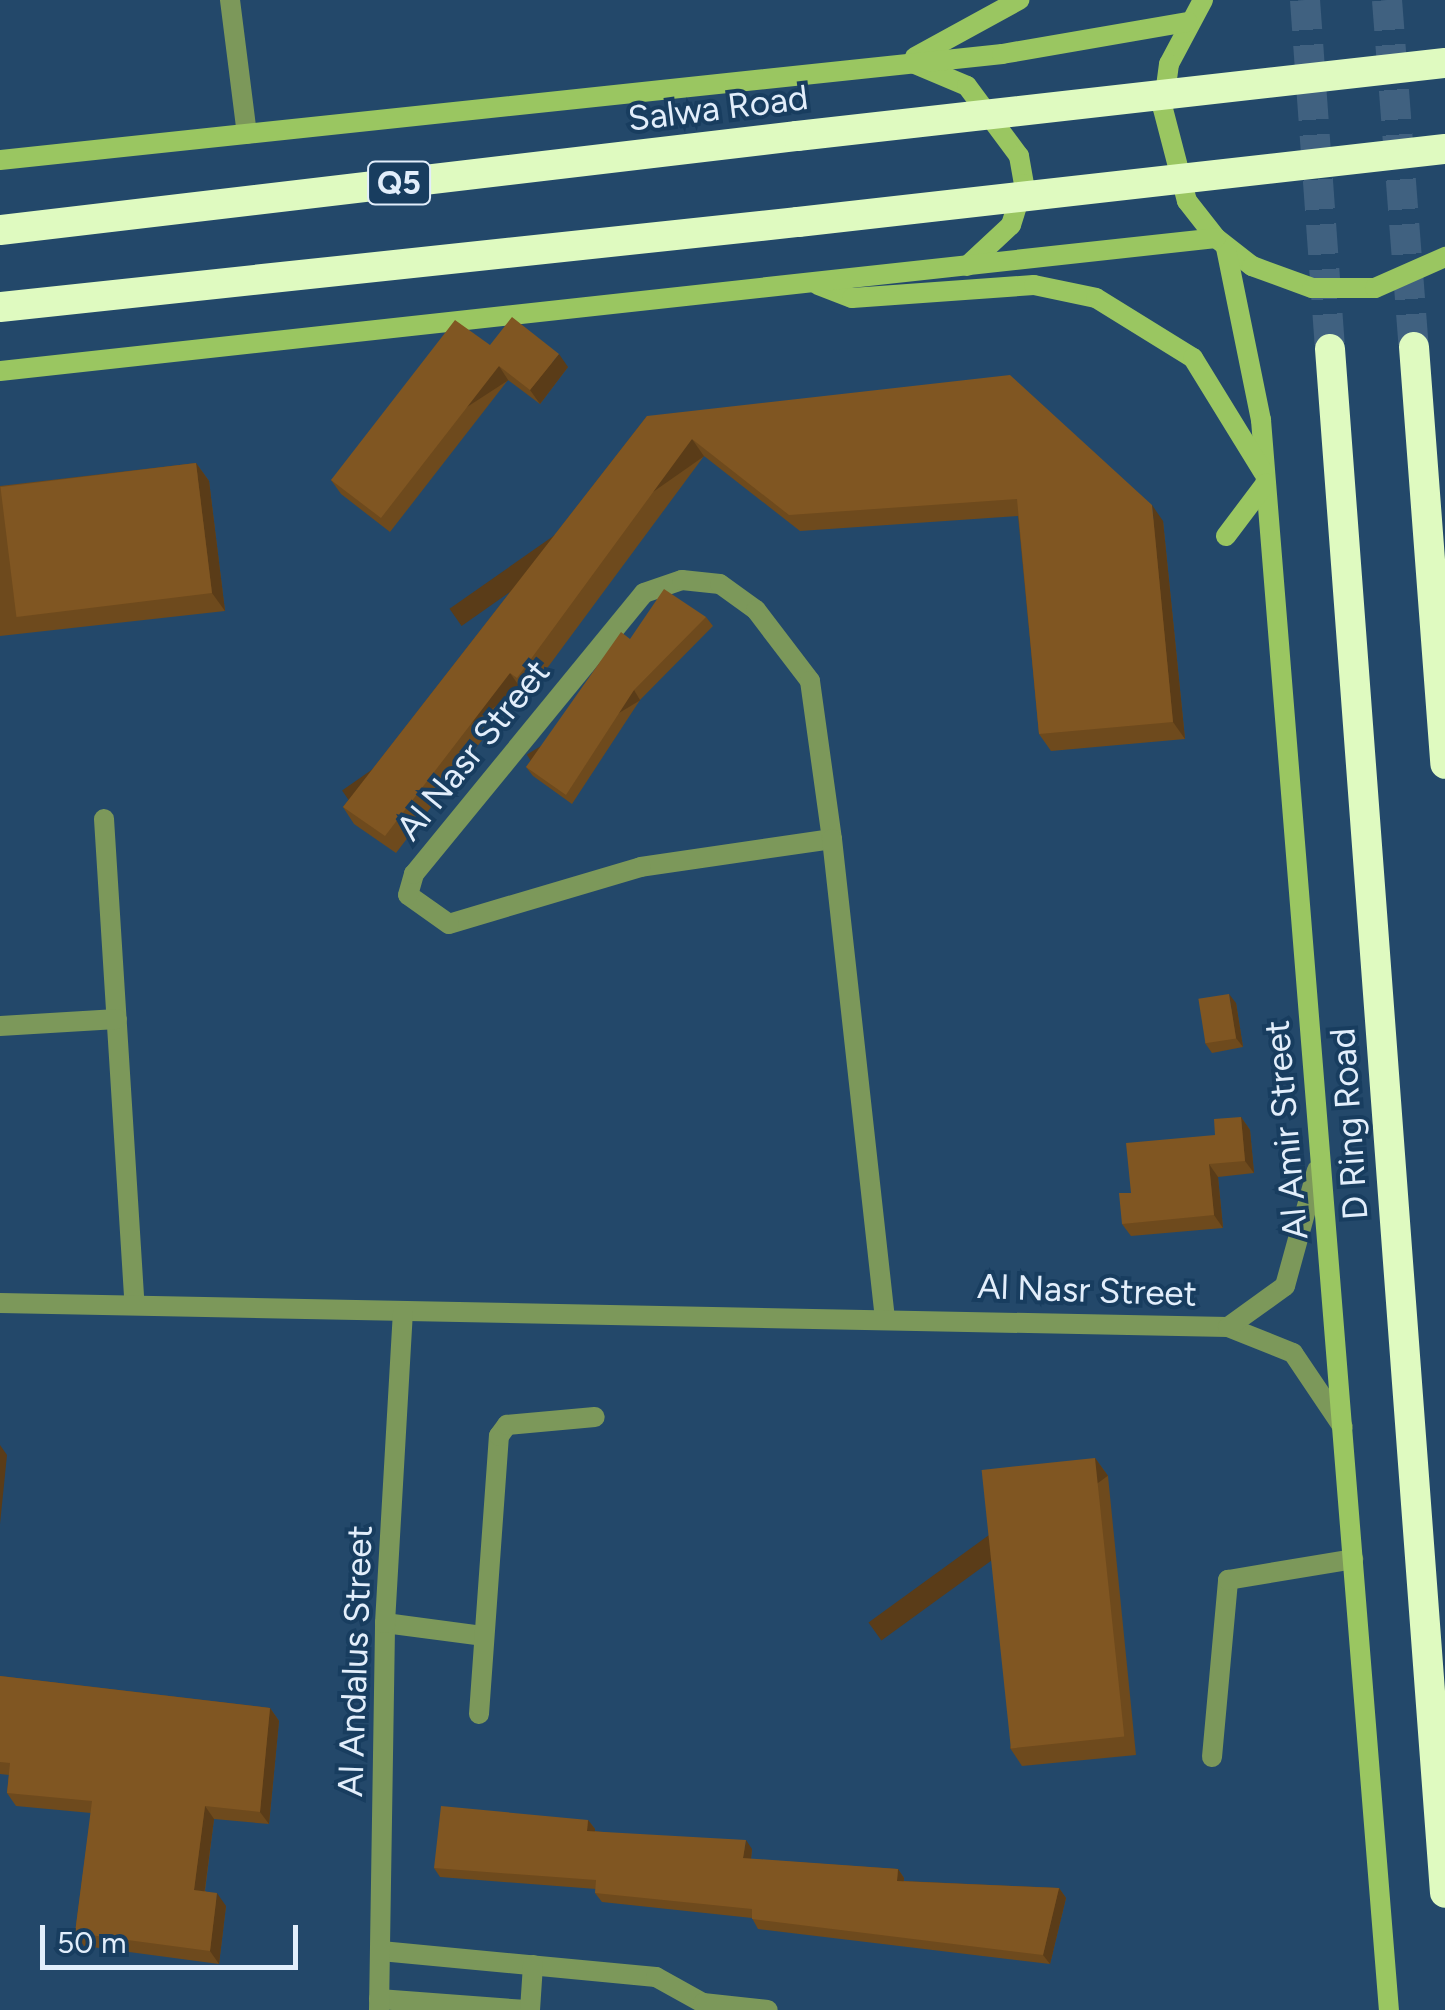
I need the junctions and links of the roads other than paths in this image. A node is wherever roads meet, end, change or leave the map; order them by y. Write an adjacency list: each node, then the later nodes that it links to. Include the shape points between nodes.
1 (230, 0): 7 (street)
2 (1019, 0): 5 (main road)
3 (1203, 0): 4 (main road)
4 (1187, 22): 5 (main road, Salwa Road); 11 (main road, via 1169,64 1168,156)
5 (908, 61): 7 (main road, Salwa Road); 13 (main road, via 967,86 1018,156 1024,184 1011,225)
6 (1445, 63): 10 (highway, Salwa Road / Q5, bridge)
7 (247, 134): 9 (main road, Salwa Road)
8 (1445, 149): 15 (highway, Q5, bridge)
9 (0, 160)
10 (0, 230)
11 (1221, 243): 12 (main road, via 1281,279 1344,290 1406,279); 13 (main road); 19 (main road, Al Amir Street, via 1254,361)
12 (1445, 257)
13 (966, 266): 14 (main road)
14 (816, 284): 18 (main road); 19 (main road, via 852,298 1034,284 1096,298 1192,358)
15 (0, 307)
16 (1414, 346): 21 (highway)
17 (1330, 349): 39 (highway, D Ring Road)
18 (0, 371)
19 (1266, 480): 20 (main road); 26 (main road, Al Amir Street)
20 (1226, 536)
21 (1445, 764)
22 (104, 819): 24 (street)
23 (832, 839): 23 (street, Al Nasr Street, via 642,867 450,924 408,895 414,874 644,593 682,580 720,584 756,610 810,681); 30 (street, Al Nasr Street)
24 (117, 1019): 25 (street); 28 (street)
25 (0, 1026)
26 (1320, 1152): 31 (street, Al Nasr Street, via 1285,1286); 33 (main road, Al Amir Street)
27 (0, 1303): 28 (street, Al Nasr Street)
28 (135, 1305): 29 (street, Al Nasr Street)
29 (403, 1314): 30 (street, Al Nasr Street); 35 (street, Al Andalus Street)
30 (885, 1317): 31 (street, Al Nasr Street)
31 (1228, 1327): 33 (street, Al Nasr Street, via 1293,1353)
32 (594, 1417): 36 (street, via 502,1430)
33 (1344, 1429): 34 (main road, Al Amir Street)
34 (1353, 1559): 38 (street, via 1228,1580); 46 (main road, Al Amir Street)
35 (385, 1624): 36 (street); 40 (street, Al Andalus Street)
36 (484, 1636): 37 (street)
37 (479, 1714)
38 (1212, 1758)
39 (1445, 1893)
40 (381, 1951): 41 (street); 42 (street, Al Andalus Street)
41 (533, 1964): 43 (street, via 656,1977); 44 (street)
42 (379, 2004): 44 (street)
43 (696, 2006): 45 (street)
44 (528, 2010)
45 (768, 2010)
46 (1389, 2010)

